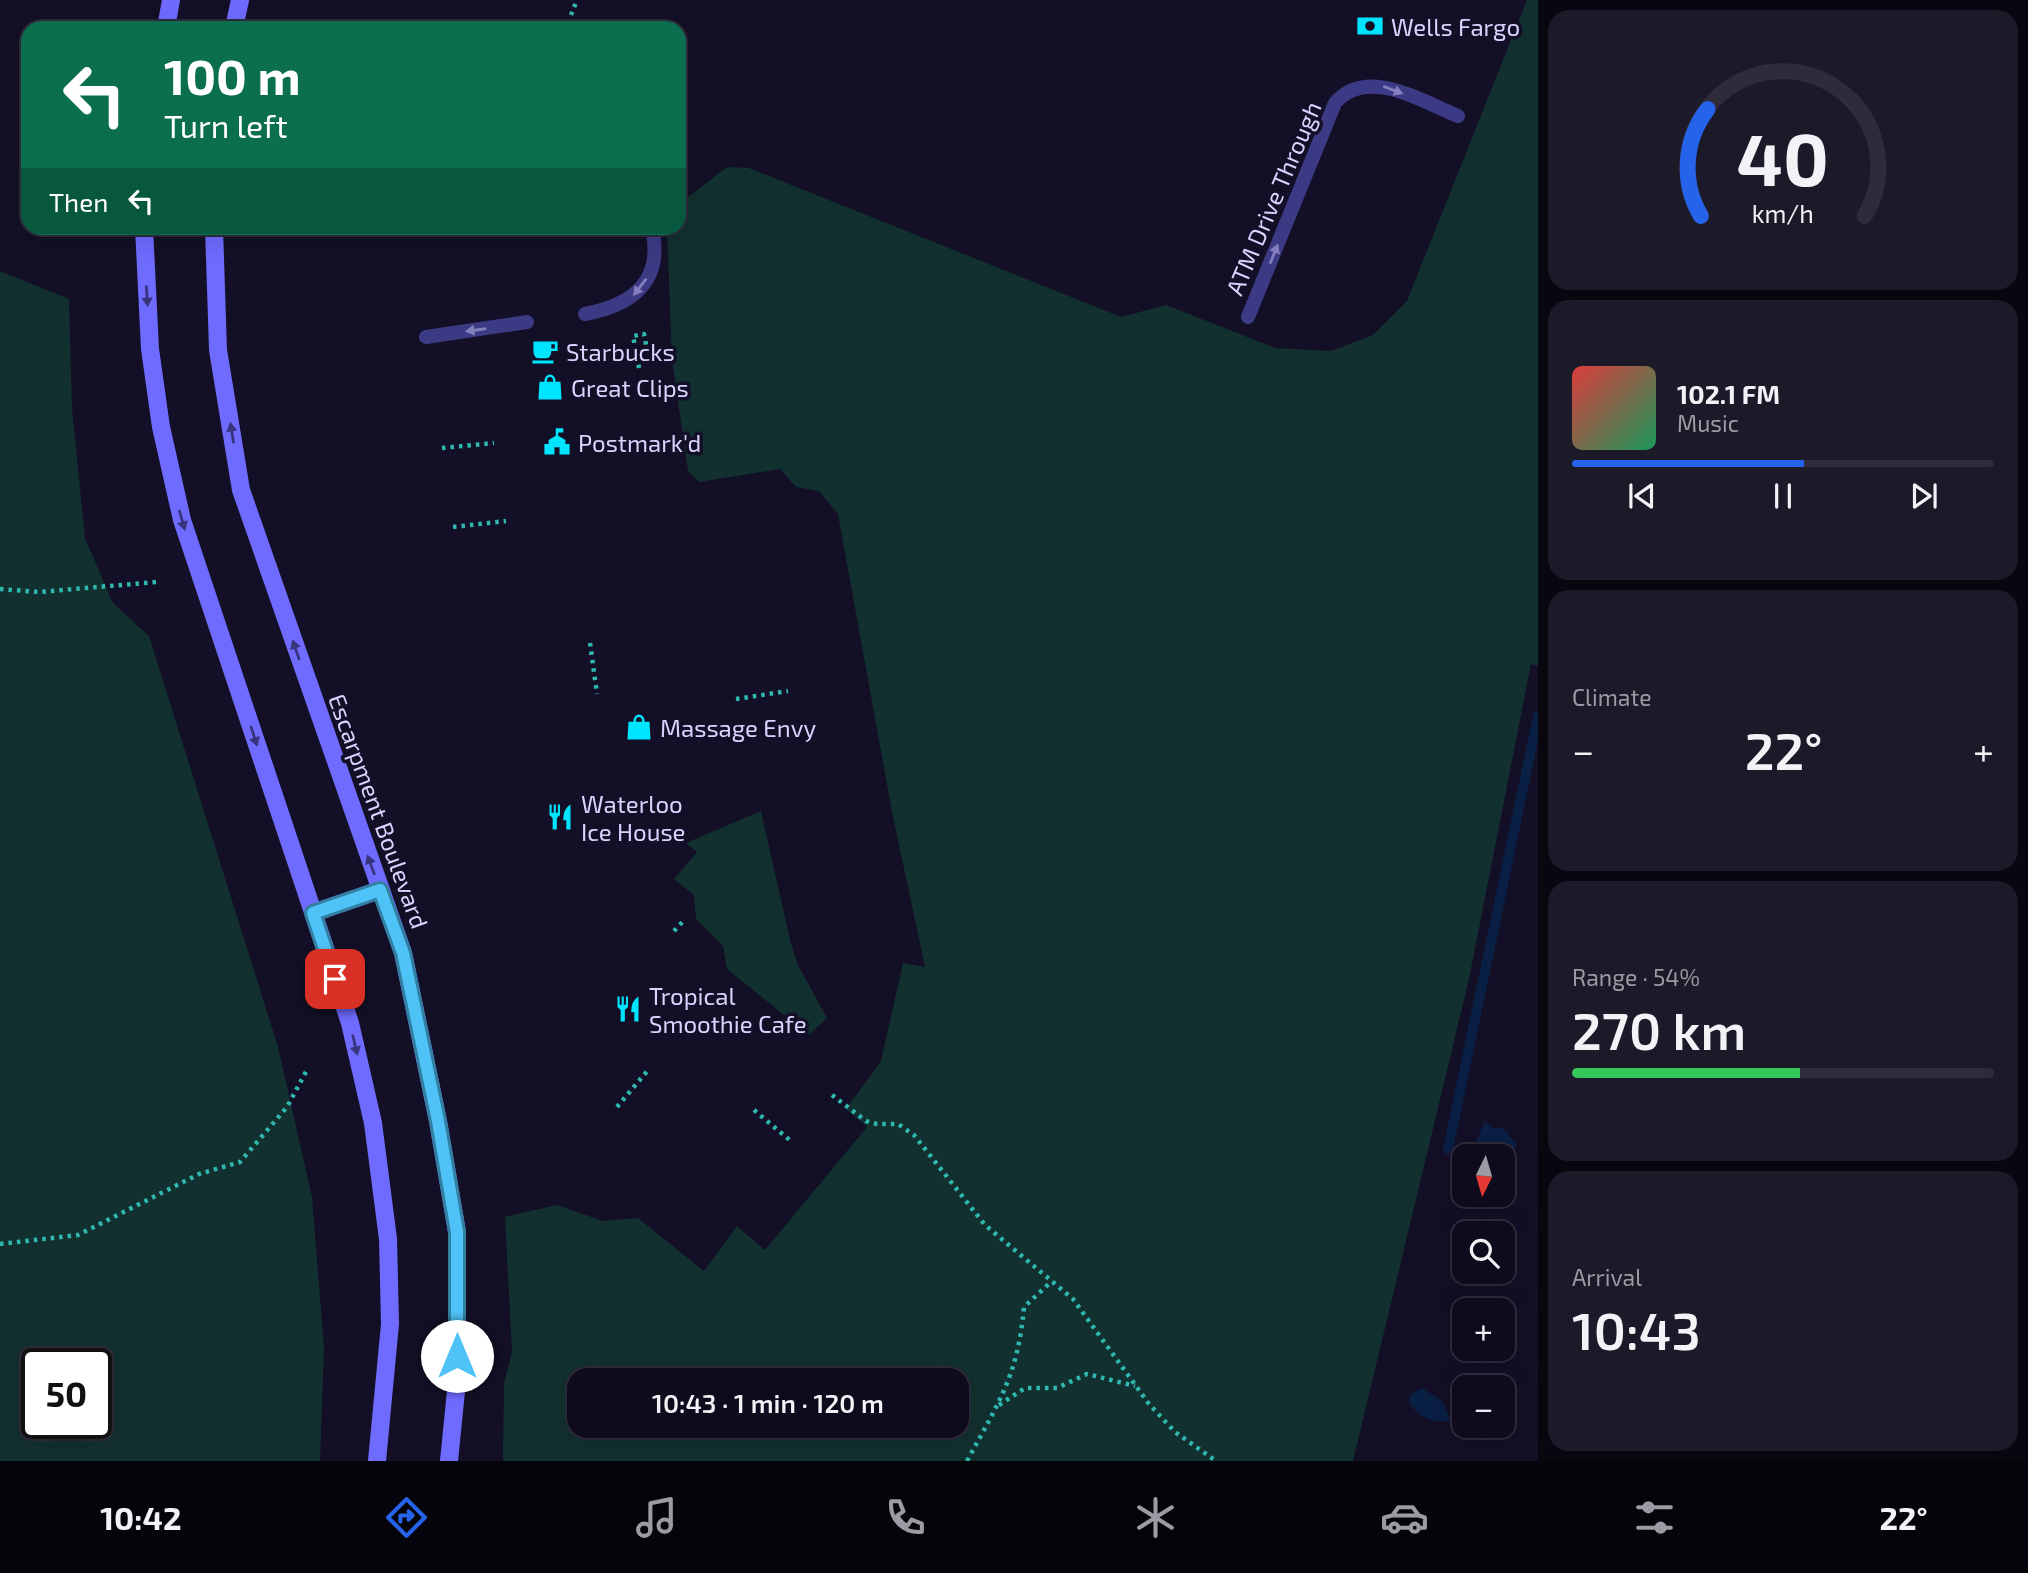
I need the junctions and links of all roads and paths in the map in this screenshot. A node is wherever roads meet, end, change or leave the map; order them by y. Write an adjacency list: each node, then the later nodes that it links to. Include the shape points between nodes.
1 (171, 0): 5 (main road)
2 (240, 0): 6 (main road)
3 (577, 0): 4 (path)
4 (571, 15)
5 (167, 21)
6 (236, 21)
7 (1458, 116): 12 (lane, ATM Drive Through, one-way to 7, via 1335,103 1345,92 1380,85)
8 (145, 235): 28 (main road, one-way to 28, via 150,349 160,428 181,520)
9 (214, 235): 27 (main road, Escarpment Boulevard, one-way to 9, via 241,490 218,350)
10 (653, 235): 11 (lane, one-way to 11, via 652,269 638,291 614,307)
11 (585, 314)
12 (1248, 317)
13 (527, 322): 14 (lane, one-way to 14)
14 (426, 337)
15 (649, 360): 16 (path, via 645,334 634,336)
16 (639, 368)
17 (494, 443): 18 (path)
18 (442, 448)
19 (506, 521): 20 (path)
20 (453, 527)
21 (156, 582): 22 (path, via 38,592)
22 (0, 589)
23 (590, 643): 25 (path)
24 (788, 691): 26 (path)
25 (597, 694)
26 (736, 699)
27 (380, 890): 28 (main road); 42 (main road, Escarpment Boulevard, via 403,953 457,1232 457,1381)
28 (313, 913): 41 (main road, one-way to 41, via 356,1048 373,1123 388,1239 390,1324)
29 (685, 919): 30 (path)
30 (674, 931)
31 (307, 1068): 37 (path, via 287,1107 240,1162 199,1174 78,1235)
32 (649, 1069): 34 (path)
33 (832, 1094): 38 (path, via 866,1121 898,1124 914,1135 985,1225)
34 (617, 1107)
35 (754, 1110): 36 (path)
36 (792, 1142)
37 (0, 1244)
38 (1052, 1281): 39 (path, via 1073,1299); 40 (path, via 1024,1307 1021,1348)
39 (1136, 1386): 40 (path, via 1087,1374 1057,1388 1025,1388); 44 (path, via 1175,1432)
40 (998, 1406): 43 (path)
41 (377, 1461)
42 (449, 1461)
43 (967, 1461)
44 (1216, 1461)

